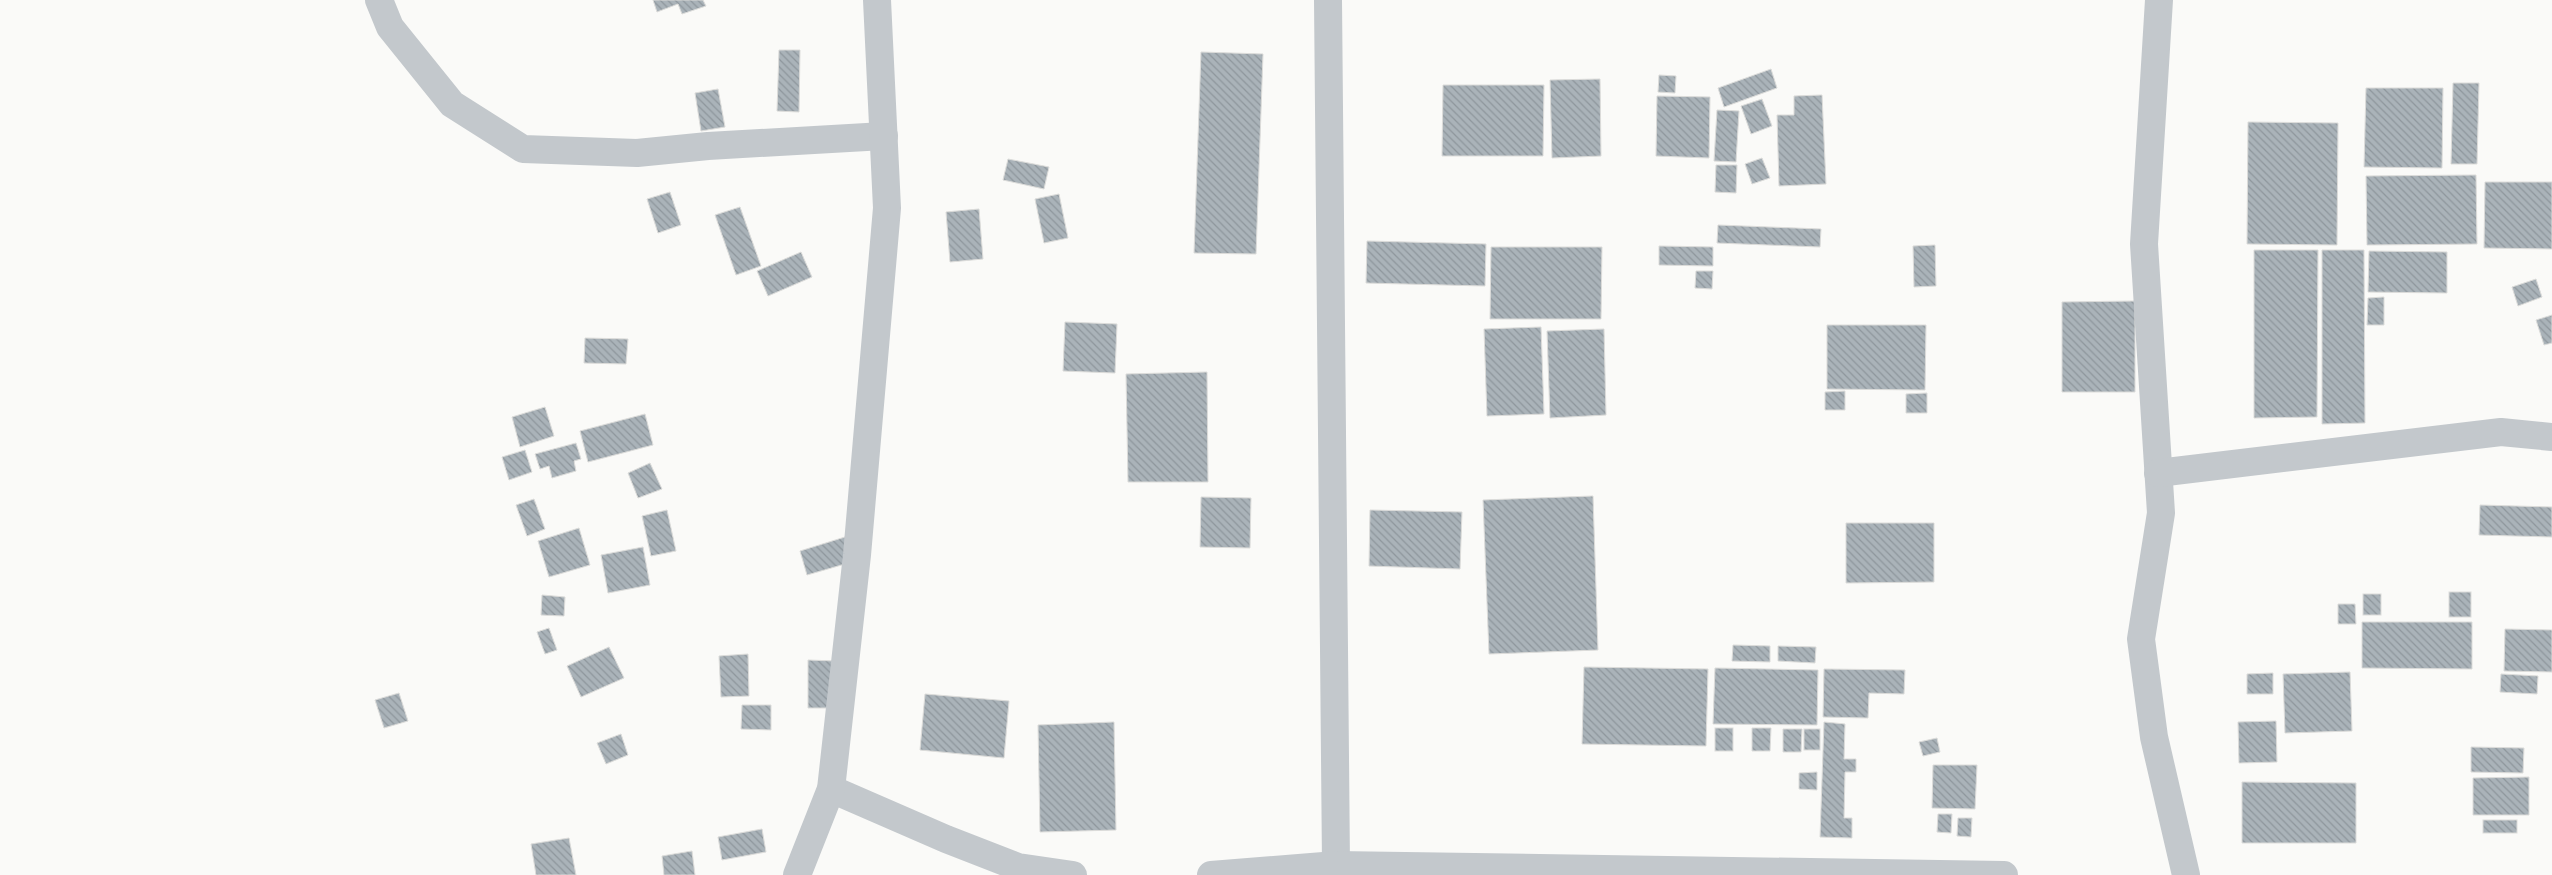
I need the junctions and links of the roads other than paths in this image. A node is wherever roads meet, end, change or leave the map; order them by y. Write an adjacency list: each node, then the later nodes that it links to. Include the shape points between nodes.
1 (379, 0): 5 (street, via 390,28 452,104 524,149 637,153)
2 (877, 0): 5 (street)
3 (1328, 0): 9 (street)
4 (2159, 0): 7 (street, via 2144,244)
5 (884, 136): 8 (street, via 886,208 857,555)
6 (2552, 437): 7 (street, via 2501,432)
7 (2158, 473): 14 (street, via 2160,513 2142,639 2154,737)
8 (831, 789): 10 (street); 11 (street, via 1018,866)
9 (1336, 865): 12 (street); 13 (street)
10 (796, 875)
11 (1073, 875)
12 (1211, 875)
13 (2004, 875)
14 (2186, 875)

